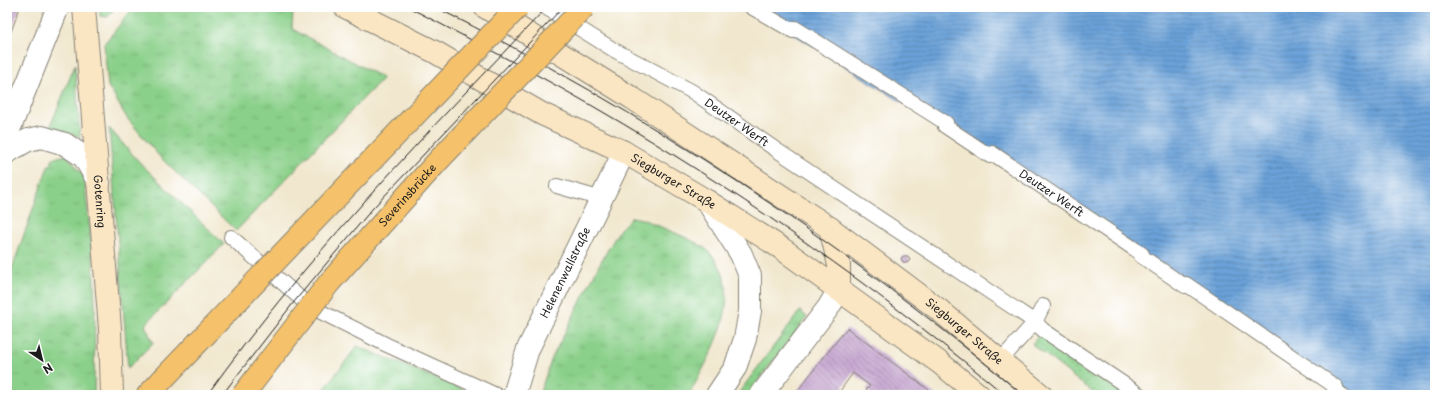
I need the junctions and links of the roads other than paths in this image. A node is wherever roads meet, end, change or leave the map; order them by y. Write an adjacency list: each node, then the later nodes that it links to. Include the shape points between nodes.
1 (58, 7): 9 (street)
2 (84, 7): 12 (main road, Gotenring)
3 (345, 7): 11 (main road, Siegburger Straße, via 435,52 542,114)
4 (484, 7): 16 (main road, Siegburger Straße, via 632,98)
5 (518, 7): 24 (main road, bridge)
6 (545, 7): 20 (lane, Deutzer Werft, via 614,50 693,92)
7 (584, 7): 25 (main road, Severinsbrücke, bridge, via 436,163 329,284)
8 (751, 7): 32 (lane, Deutzer Werft, via 794,30 795,28 946,123 945,126 990,156 992,153 1310,369 1336,387 1334,390)
9 (7, 135)
10 (7, 152): 12 (street, via 28,140 42,137 65,144 84,157)
11 (624, 152): 14 (street, Helenenwallstraße); 15 (main road, Siegburger Straße)
12 (99, 183): 23 (main road, Gotenring, via 110,329)
13 (557, 186): 14 (lane)
14 (602, 199): 27 (street, Helenenwallstraße, via 528,349)
15 (707, 201): 18 (main road, Siegburger Straße); 28 (street, via 741,254 750,276 750,311 745,338 735,368)
16 (830, 228): 18 (main road, via 838,265); 21 (main road, Siegburger Straße)
17 (230, 237): 26 (lane, via 309,306)
18 (839, 290): 22 (main road, Siegburger Straße, via 940,363); 29 (street, via 828,308)
19 (1043, 306): 20 (lane)
20 (1035, 322): 21 (lane); 31 (lane, Deutzer Werft, via 1043,330)
21 (1001, 360): 30 (main road, Siegburger Straße)
22 (974, 394)
23 (112, 395)
24 (148, 395)
25 (244, 395)
26 (496, 395)
27 (514, 395)
28 (717, 395)
29 (760, 395)
30 (1041, 395)
31 (1140, 395)
32 (1342, 395)

